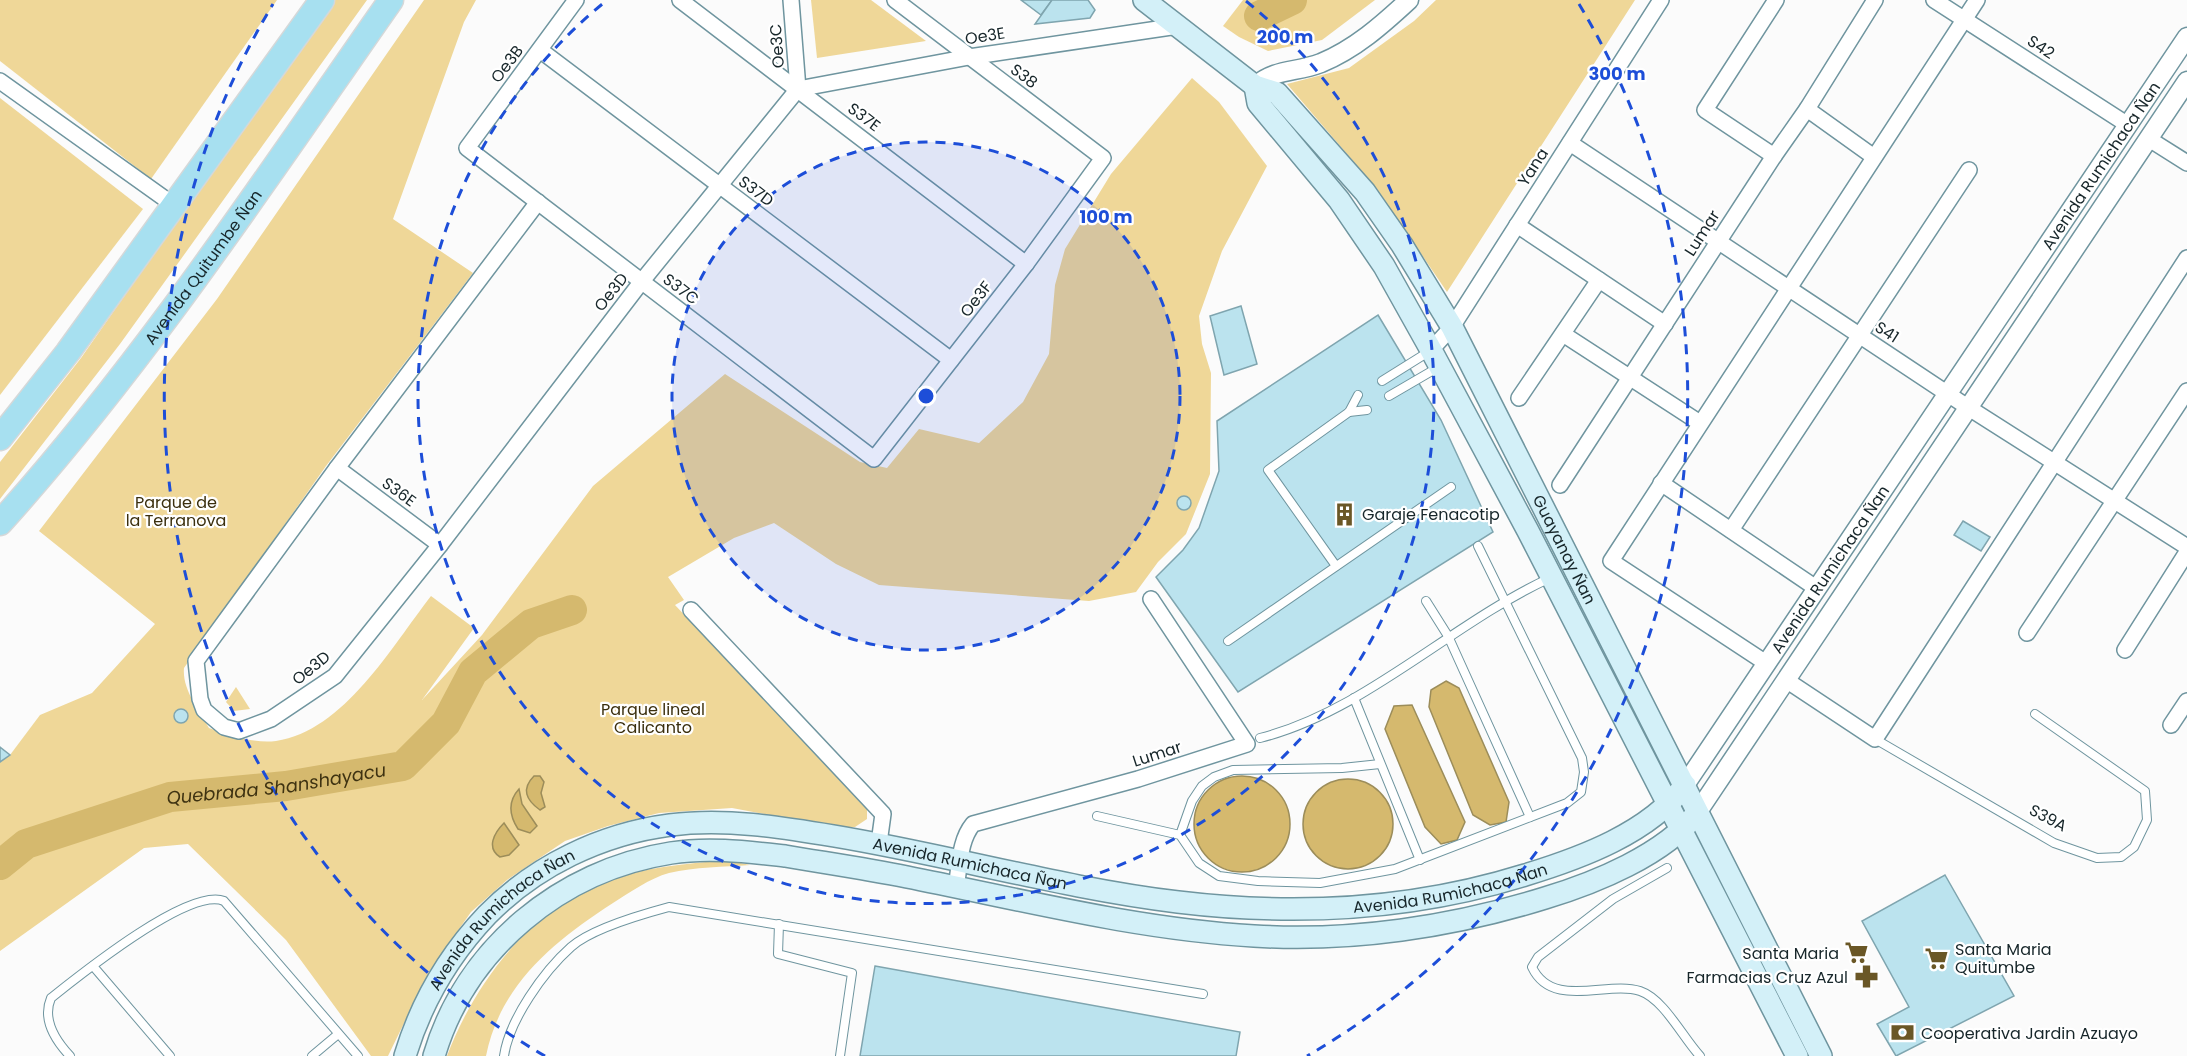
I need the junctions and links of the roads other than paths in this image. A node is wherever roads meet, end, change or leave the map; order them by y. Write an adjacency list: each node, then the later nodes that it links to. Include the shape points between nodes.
1 (322, 0): 35 (main road)
2 (391, 0): 69 (main road, Avenida Quitumbe Ñan, via 215,250 94,411)
3 (576, 0): 17 (street, Oe3B)
4 (680, 0): 22 (street, S37E)
5 (791, 0): 22 (street, Oe3C)
6 (894, 0): 18 (street, S38)
7 (1144, 0): 15 (main road, Guayanay Ñan)
8 (1409, 0): 21 (street, via 1365,39 1341,54 1297,70 1269,75)
9 (1661, 0): 26 (street, Yana)
10 (1776, 0): 28 (street, via 1705,110)
11 (1875, 0): 23 (street, Lumar)
12 (1934, 0): 14 (street, S42)
13 (1977, 0): 14 (street)
14 (1964, 19): 24 (street, S42); 29 (street)
15 (1178, 26): 18 (street, Oe3E); 21 (main road, Guayanay Ñan)
16 (2187, 37): 24 (street, Avenida Rumichaca Ñan)
17 (540, 50): 27 (street, Oe3B); 33 (street, S37D)
18 (969, 57): 22 (street, Oe3E); 30 (street, S38)
19 (0, 81): 35 (street)
20 (2187, 81): 25 (street, Avenida Rumichaca Ñan)
21 (1255, 86): 44 (main road, Guayanay Ñan, via 1277,93 1365,192); 47 (main road, Guayanay Ñan, via 1258,104 1339,200 1384,266)
22 (798, 89): 33 (street, Oe3D); 39 (street, S37E)
23 (1807, 109): 28 (street, Lumar); 29 (street)
24 (2128, 125): 52 (street, Avenida Rumichaca Ñan)
25 (2149, 139): 31 (street); 56 (street, Avenida Rumichaca Ñan)
26 (1570, 143): 36 (street, Yana); 37 (street, S41)
27 (467, 148): 34 (street, S37C)
28 (1774, 156): 37 (street, Lumar)
29 (1874, 157): 42 (street)
30 (1103, 158): 39 (street, Oe3F)
31 (2187, 163)
32 (1969, 170): 46 (street)
33 (719, 185): 41 (street, Oe3D); 48 (street, S37D)
34 (538, 202): 41 (street, S37C); 63 (street, Oe3D)
35 (175, 206): 60 (main road)
36 (1517, 225): 40 (street); 44 (street, Yana)
37 (1718, 242): 42 (street, S41); 43 (street, Lumar)
38 (2187, 258): 62 (street)
39 (1026, 264): 48 (street, Oe3F)
40 (1599, 280): 43 (street); 45 (street)
41 (642, 282): 61 (street, S37C); 72 (street, Oe3D)
42 (1787, 288): 46 (street, S41); 59 (street)
43 (1665, 324): 49 (street, Lumar)
44 (1452, 327): 47 (street, Yana); 68 (main road, Guayanay Ñan)
45 (1563, 334): 49 (street); 55 (street)
46 (1860, 336): 52 (street, S41); 70 (street)
47 (1436, 358): 50 (lane); 54 (lane); 71 (main road, Guayanay Ñan)
48 (951, 360): 61 (street, Oe3F)
49 (1631, 376): 59 (street); 65 (street, Lumar)
50 (1382, 381)
51 (2187, 391): 67 (street)
52 (1946, 393): 56 (street, S41); 78 (street, Avenida Rumichaca Ñan)
53 (1358, 396): 58 (lane)
54 (1389, 396)
55 (1520, 398)
56 (1969, 408): 62 (street, S41); 88 (street, Avenida Rumichaca Ñan)
57 (1367, 410): 58 (lane)
58 (1349, 412): 76 (lane, via 1268,470)
59 (1700, 423): 64 (street)
60 (0, 438)
61 (874, 459)
62 (2054, 462): 67 (street, S41); 93 (street)
63 (337, 468): 72 (street, S36E); 72 (street, Oe3D, via 196,661 200,699 204,710 215,720 239,731 252,727 271,719 335,675)
64 (1661, 483): 70 (street); 87 (street, via 1611,561)
65 (1560, 485)
66 (1451, 487): 76 (lane)
67 (2115, 501): 74 (street, S41); 83 (street)
68 (1550, 519): 71 (main road); 96 (main road, Guayanay Ñan)
69 (0, 523)
70 (1731, 530): 78 (street)
71 (1528, 531): 77 (main road, Guayanay Ñan)
72 (440, 545)
73 (1478, 546): 81 (lane)
74 (2187, 547)
75 (2187, 552): 86 (street)
76 (1336, 566): 85 (lane)
77 (1551, 577): 81 (lane); 97 (main road, Guayanay Ñan)
78 (1816, 588): 87 (street, Avenida Rumichaca Ñan)
79 (1151, 599): 94 (street)
80 (1426, 601): 84 (lane)
81 (1504, 603): 84 (lane); 100 (lane, via 1582,758 1584,772 1581,792 1567,803)
82 (692, 610): 103 (street, via 883,814)
83 (2027, 633)
84 (1448, 636): 89 (lane); 100 (lane)
85 (1228, 641)
86 (2125, 650)
87 (1766, 663): 96 (street, Avenida Rumichaca Ñan)
88 (1786, 680): 93 (street, S39A); 98 (street, Avenida Rumichaca Ñan)
89 (1354, 698): 94 (lane); 95 (lane)
90 (2187, 701): 92 (street)
91 (2035, 714): 93 (lane, S39A, via 2145,790 2147,820 2134,847 2121,856 2097,858 2054,843)
92 (2171, 725)
93 (1875, 739)
94 (1254, 741): 104 (street, Lumar, via 1138,779 973,825 966,833)
95 (1380, 764): 102 (lane, via 1233,770 1202,786); 105 (lane)
96 (1684, 785): 97 (main road, Avenida Rumichaca Ñan); 98 (main road, Guayanay Ñan)
97 (1670, 806): 101 (main road, Guayanay Ñan); 104 (main road, Avenida Rumichaca Ñan, via 1615,840 1561,864 1455,893 1368,907 1257,909 1177,902)
98 (1696, 813): 101 (main road, Avenida Rumichaca Ñan); 124 (main road, Guayanay Ñan)
99 (1097, 816): 102 (lane)
100 (1530, 817): 105 (lane)
101 (1683, 831): 107 (main road, Avenida Rumichaca Ñan, via 1628,865 1571,890 1460,920 1371,934 1256,937 1174,929 1100,918); 123 (main road, Guayanay Ñan)
102 (1180, 835): 105 (lane, via 1199,864 1219,876 1258,881 1320,883 1395,869)
103 (879, 843): 104 (main road, Avenida Rumichaca Ñan); 108 (main road, Avenida Rumichaca Ñan, via 743,824 678,825 641,831 582,849 552,865 501,901)
104 (961, 860): 107 (street, Lumar)
105 (1420, 860)
106 (1667, 868): 122 (lane, via 1613,899 1538,957 1532,967 1536,976 1579,993 1641,991 1667,1012)
107 (956, 887): 110 (main road, Avenida Rumichaca Ñan, via 785,856 741,851 673,853 620,865 566,889 520,922)
108 (479, 924): 110 (main road); 118 (main road, Avenida Rumichaca Ñan, via 439,977)
109 (779, 924): 112 (lane); 120 (lane, via 669,907 622,921 572,946 515,1021); 121 (lane, via 778,954 852,973)
110 (500, 943): 119 (main road, Avenida Rumichaca Ñan, via 463,991)
111 (93, 966): 113 (lane, via 123,943 182,910 216,898 224,901); 114 (lane, via 51,998 46,1011); 115 (lane)
112 (1203, 994)
113 (337, 1035): 116 (lane); 117 (lane)
114 (70, 1056)
115 (170, 1056)
116 (312, 1056)
117 (358, 1056)
118 (405, 1056)
119 (434, 1056)
120 (504, 1056)
121 (840, 1056)
122 (1700, 1056)
123 (1797, 1056)
124 (1821, 1056)

